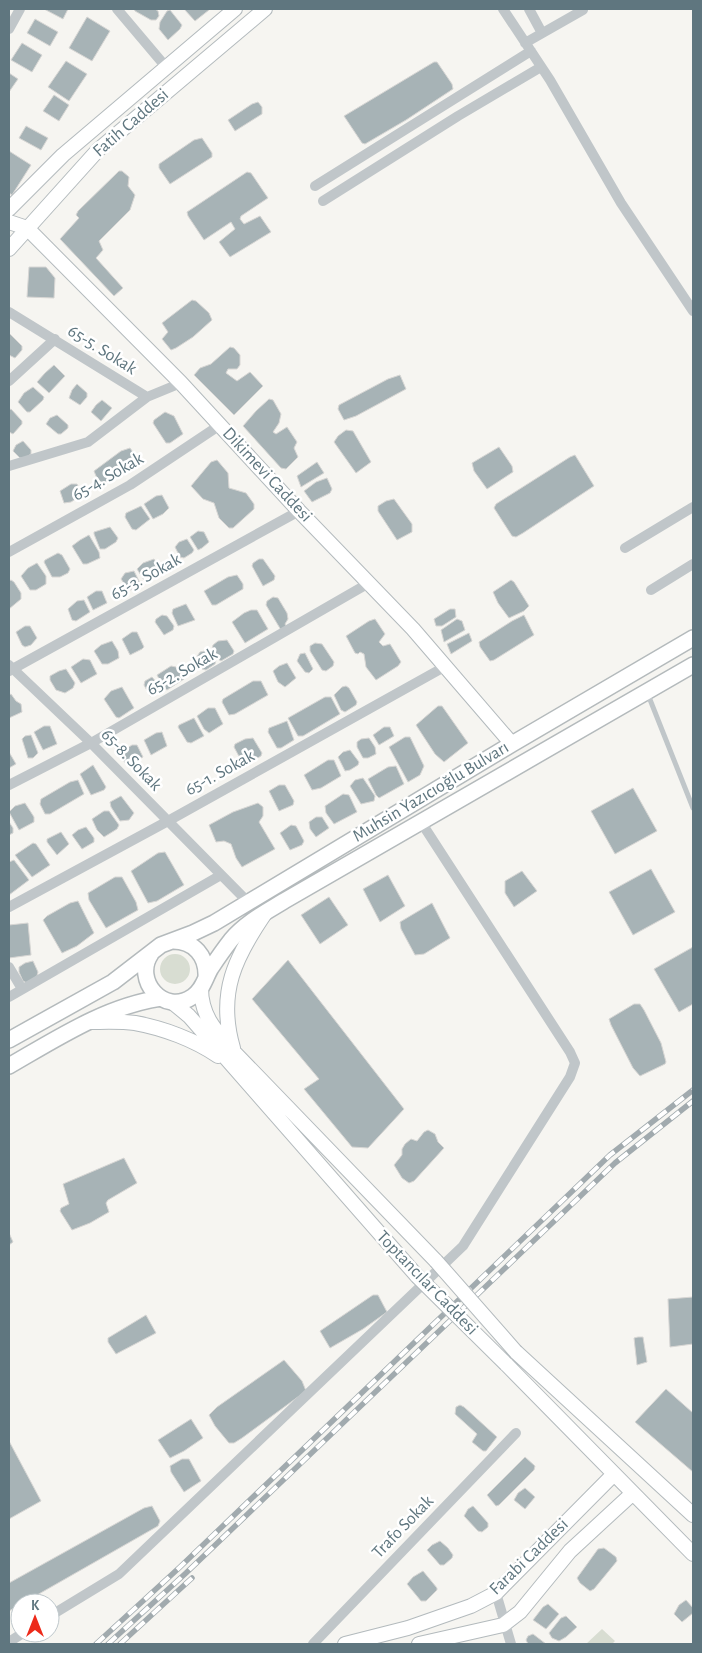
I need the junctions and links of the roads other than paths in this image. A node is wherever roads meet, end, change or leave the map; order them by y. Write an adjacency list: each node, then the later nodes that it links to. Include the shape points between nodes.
1 (20, 9): 8 (street)
2 (117, 9): 13 (street)
3 (265, 9): 10 (street, Fatih Caddesi)
4 (503, 9): 11 (street)
5 (529, 9): 9 (street)
6 (232, 10): 10 (street); 13 (street, Fatih Caddesi)
7 (583, 10): 9 (street)
8 (9, 29)
9 (542, 33): 11 (street)
10 (236, 34): 18 (street, Fatih Caddesi, via 98,150)
11 (528, 47): 12 (street); 14 (street)
12 (541, 67): 15 (street); 20 (street, via 621,203)
13 (166, 68): 16 (street, Fatih Caddesi, via 63,156)
14 (315, 186)
15 (323, 201)
16 (9, 208)
17 (9, 222): 18 (street, Dikimevi Caddesi)
18 (27, 228): 19 (street, Fatih Caddesi); 24 (street, Dikimevi Caddesi)
19 (9, 249)
20 (693, 311)
21 (9, 312): 22 (street, 65-5. Sokak)
22 (55, 340): 23 (street); 25 (street, 65-5. Sokak)
23 (9, 381)
24 (181, 383): 25 (street, 65-5. Sokak); 26 (street, Dikimevi Caddesi)
25 (147, 397): 27 (street, via 88,442)
26 (220, 425): 29 (street, Dikimevi Caddesi); 31 (street, 65-4. Sokak, via 130,485)
27 (9, 466)
28 (693, 507): 30 (street)
29 (299, 511): 33 (street, Dikimevi Caddesi); 38 (street, 65-3. Sokak)
30 (625, 548)
31 (9, 552)
32 (693, 564): 34 (street)
33 (369, 583): 37 (street, Dikimevi Caddesi); 40 (street, 65-2. Sokak)
34 (650, 590)
35 (693, 638): 41 (main road, Muhsin Yazıcıoğlu Bulvarı)
36 (693, 665): 39 (main road, Muhsin Yazıcıoğlu Bulvarı)
37 (446, 666): 41 (street, Dikimevi Caddesi); 44 (street, 65-1. Sokak)
38 (10, 668): 40 (street, 65-8. Sokak)
39 (647, 692): 43 (lane); 45 (main road, Muhsin Yazıcıoğlu Bulvarı)
40 (92, 743): 42 (street, 65-2. Sokak); 44 (street, 65-8. Sokak)
41 (512, 744): 47 (main road, Muhsin Yazıcıoğlu Bulvarı)
42 (9, 785)
43 (693, 808)
44 (168, 821): 46 (street, 65-8. Sokak); 48 (street, 65-1. Sokak)
45 (421, 822): 49 (main road, Muhsin Yazıcıoğlu Bulvarı); 66 (street, via 570,1052 575,1063 570,1077 463,1246 119,1574)
46 (221, 875): 47 (street, 65-8. Sokak); 53 (street)
47 (248, 902): 50 (main road, Muhsin Yazıcıoğlu Bulvarı, via 193,933)
48 (9, 908)
49 (267, 912): 52 (main road, Muhsin Yazıcıoğlu Bulvarı, via 238,932); 58 (street, via 232,972 227,1011)
50 (161, 946): 52 (main road, via 183,942 196,949 205,962); 55 (main road, via 146,962 146,978 152,992); 57 (main road, Muhsin Yazıcıoğlu Bulvarı, via 113,982)
51 (9, 967): 53 (street)
52 (204, 982): 55 (main road, Muhsin Yazıcıoğlu Bulvarı, via 187,1000); 58 (street, Toptancılar Caddesi, via 202,1004 206,1016)
53 (22, 989): 54 (street)
54 (9, 997)
55 (167, 1000): 56 (main road, Muhsin Yazıcıoğlu Bulvarı, via 140,1003); 58 (street, Toptancılar Caddesi, via 189,1016)
56 (88, 1022): 58 (street, via 133,1023 160,1030); 59 (main road, Muhsin Yazıcıoğlu Bulvarı)
57 (9, 1040)
58 (233, 1059): 61 (street, Toptancılar Caddesi, bridge, via 417,1276); 63 (street, Toptancılar Caddesi, bridge, via 436,1261 516,1352)
59 (9, 1066)
60 (516, 1433): 68 (street, Trafo Sokak)
61 (614, 1474): 62 (street, Toptancılar Caddesi); 65 (street, Farabi Caddesi)
62 (633, 1493): 64 (street, Toptancılar Caddesi); 67 (street, Farabi Caddesi, via 570,1551 520,1612)
63 (693, 1515)
64 (693, 1554)
65 (496, 1592): 67 (street); 69 (street, Farabi Caddesi, via 471,1606 408,1628)
66 (60, 1610)
67 (506, 1622): 70 (street, Farabi Caddesi); 71 (street)
68 (312, 1644)
69 (345, 1644)
70 (419, 1644)
71 (511, 1644)

